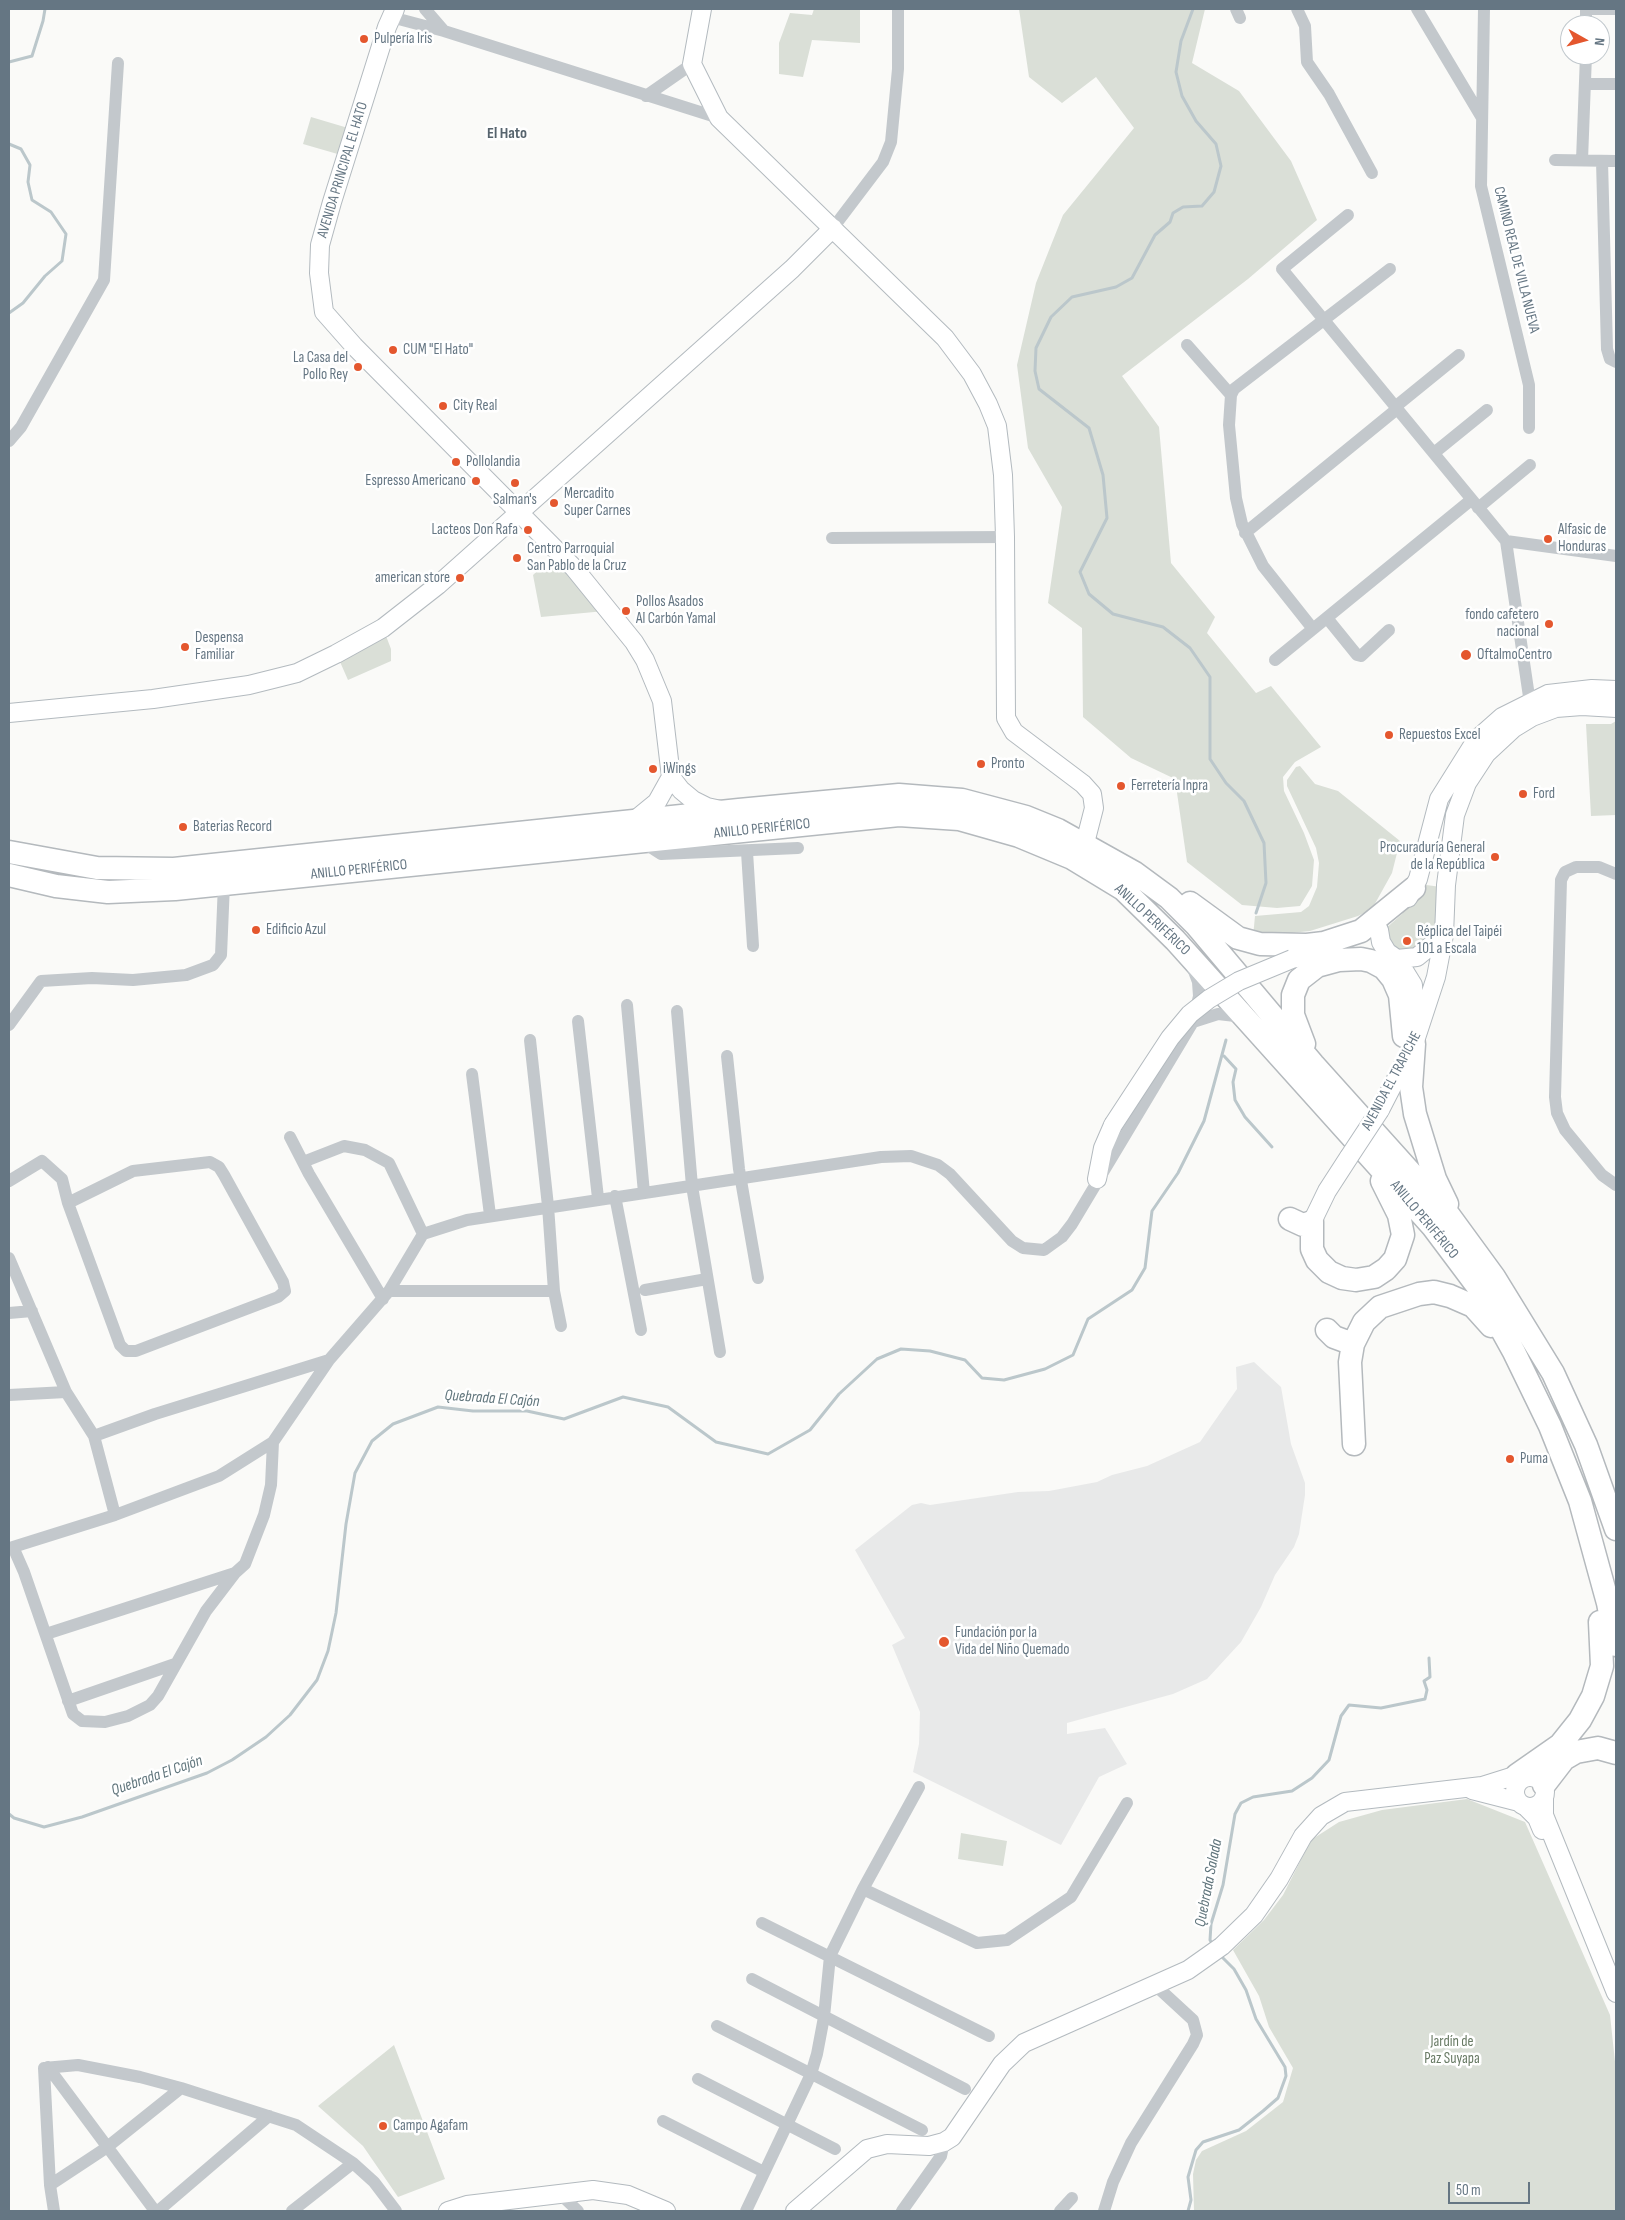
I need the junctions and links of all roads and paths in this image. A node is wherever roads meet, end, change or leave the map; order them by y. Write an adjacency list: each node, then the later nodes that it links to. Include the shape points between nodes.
1 (425, 9): 10 (street)
2 (702, 9): 12 (street)
3 (898, 9): 25 (street, via 898,70 891,142 883,162)
4 (1297, 9): 23 (street, via 1306,26 1307,62 1329,94)
5 (1417, 9): 18 (street)
6 (1484, 9): 18 (street, CAMINO REAL DE VILLA NUEVA)
7 (1586, 9): 8 (street)
8 (1616, 9)
9 (393, 13): 10 (street); 39 (street, AVENIDA PRINCIPAL EL HATO, via 320,245 319,273 324,312)
10 (444, 31): 16 (street)
11 (118, 64): 35 (street, via 104,280 21,427)
12 (692, 64): 16 (street); 17 (street)
13 (1586, 65): 14 (street)
14 (1586, 84): 15 (street); 20 (street)
15 (1616, 84)
16 (646, 96): 17 (street)
17 (719, 118): 25 (street)
18 (1482, 118): 34 (street, CAMINO REAL DE VILLA NUEVA, via 1481,186 1529,385)
19 (1555, 160): 20 (street)
20 (1582, 160): 21 (street)
21 (1602, 161): 22 (street); 30 (street, via 1607,349 1610,359)
22 (1616, 161)
23 (1372, 173)
24 (1348, 215): 27 (street, via 1282,269)
25 (833, 228): 39 (street, via 792,269); 41 (street, via 945,338 972,374 997,426)
26 (1390, 270): 27 (street)
27 (1323, 320): 31 (street, via 1234,389); 32 (street)
28 (1187, 346): 31 (street)
29 (1459, 355): 32 (street)
30 (1616, 362)
31 (1231, 395): 40 (street, via 1236,498)
32 (1396, 408): 36 (street); 40 (street)
33 (1487, 410): 36 (street)
34 (1529, 428)
35 (9, 441)
36 (1434, 453): 38 (street)
37 (1530, 465): 38 (street)
38 (1475, 504): 43 (street); 45 (street)
39 (519, 511): 52 (street, via 434,588 383,628 292,675 236,688); 53 (street, AVENIDA PRINCIPAL EL HATO, via 574,568 645,660 662,701)
40 (1245, 533): 46 (street, via 1263,566)
41 (1005, 537): 42 (street); 57 (street, via 1006,718 1014,732 1084,784 1092,794)
42 (832, 538)
43 (1506, 541): 44 (street); 51 (street)
44 (1616, 556)
45 (1327, 618): 46 (street); 47 (street, via 1361,656)
46 (1313, 629): 48 (street)
47 (1389, 630)
48 (1275, 660)
49 (1616, 690): 51 (street, AVENIDA EL TRAPICHE, via 1569,690 1548,694)
50 (1616, 708): 51 (street, AVENIDA EL TRAPICHE)
51 (1531, 709): 62 (street, AVENIDA EL TRAPICHE, via 1502,717 1476,740 1454,772 1439,799); 64 (street, AVENIDA EL TRAPICHE, via 1486,754 1467,783 1455,815)
52 (9, 713)
53 (671, 777): 54 (street, via 693,800 715,808); 55 (street)
54 (739, 810): 55 (highway, ANILLO PERIFÉRICO); 57 (highway, ANILLO PERIFÉRICO, via 899,795 962,800 1026,817)
55 (638, 831): 58 (highway, ANILLO PERIFÉRICO, via 174,869 96,868); 59 (street, via 661,854); 63 (highway, ANILLO PERIFÉRICO); 68 (highway, ANILLO PERIFÉRICO, via 899,815 959,819 1019,836 1072,858 1123,889)
56 (798, 848): 59 (street)
57 (1092, 848): 62 (highway, via 1129,857 1238,938 1260,944 1316,944 1361,931); 79 (highway, ANILLO PERIFÉRICO, via 1154,886 1196,925)
58 (9, 852)
59 (746, 852): 67 (street)
60 (1616, 874): 87 (street, via 1599,867 1576,867 1565,872 1561,880 1554,1098 1556,1113 1564,1130 1602,1175)
61 (9, 875): 63 (highway, ANILLO PERIFÉRICO, via 56,886 108,892)
62 (1416, 883): 64 (street, via 1432,879); 65 (street, AVENIDA EL TRAPICHE, via 1404,906)
63 (224, 884): 75 (street, via 221,955 213,966 186,975 133,980 41,981)
64 (1446, 884): 66 (street, AVENIDA EL TRAPICHE)
65 (1379, 930): 69 (street, via 1387,952); 85 (street, AVENIDA EL TRAPICHE, bridge, via 1333,952 1292,959 1239,981 1190,1014 1170,1038 1112,1125 1103,1148)
66 (1444, 935): 69 (street, via 1417,957); 77 (street, AVENIDA EL TRAPICHE, via 1436,977)
67 (753, 946)
68 (1187, 952): 72 (highway, ANILLO PERIFÉRICO); 74 (street, via 1198,982 1199,996)
69 (1398, 960): 77 (street, via 1413,985 1415,996)
70 (627, 1005): 89 (street)
71 (677, 1011): 88 (street)
72 (1245, 1017): 74 (street, via 1218,1014); 82 (highway, ANILLO PERIFÉRICO)
73 (578, 1022): 91 (street)
74 (1193, 1022): 85 (street)
75 (9, 1025)
76 (530, 1040): 93 (street)
77 (1409, 1040): 79 (highway, via 1400,995 1384,968 1361,959 1339,960 1317,966 1299,980 1293,995 1293,1015); 82 (street, AVENIDA EL TRAPICHE, bridge); 96 (highway, via 1415,1114 1435,1179)
78 (727, 1056): 84 (street)
79 (1313, 1064): 96 (highway, ANILLO PERIFÉRICO)
80 (472, 1074): 94 (street)
81 (290, 1137): 83 (street)
82 (1360, 1157): 95 (street, AVENIDA EL TRAPICHE); 95 (highway, via 1402,1225 1400,1248 1386,1269 1356,1280 1328,1272 1317,1260); 111 (highway, ANILLO PERIFÉRICO, via 1433,1227 1478,1287)
83 (304, 1162): 97 (street, via 344,1146 365,1150 389,1163); 103 (street)
84 (740, 1178): 85 (street, via 881,1157 911,1156 932,1162 950,1174 1012,1241 1034,1250 1044,1250 1062,1237); 88 (street); 99 (street)
85 (1097, 1179)
86 (9, 1181): 92 (street, via 42,1161 62,1179)
87 (1616, 1185)
88 (692, 1186): 89 (street); 100 (street)
89 (644, 1193): 90 (street)
90 (615, 1196): 91 (street); 107 (street)
91 (598, 1198): 93 (street)
92 (68, 1203): 92 (street, via 120,1345 126,1351 278,1297 285,1291 284,1282 224,1175 210,1162 133,1171)
93 (548, 1206): 94 (street); 102 (street)
94 (490, 1215): 97 (street)
95 (1301, 1220)
96 (1458, 1227): 119 (highway, ANILLO PERIFÉRICO, via 1494,1277 1553,1373)
97 (423, 1234): 103 (street)
98 (9, 1258): 104 (street)
99 (758, 1278)
100 (707, 1279): 101 (street); 110 (street)
101 (645, 1290)
102 (554, 1291): 103 (street); 106 (street)
103 (386, 1295): 112 (street)
104 (32, 1311): 105 (street); 113 (street)
105 (9, 1313)
106 (561, 1326)
107 (641, 1330)
108 (1327, 1330): 109 (highway, via 1334,1337)
109 (1353, 1344): 111 (highway, via 1364,1322 1380,1307 1434,1292 1473,1306); 117 (highway, via 1350,1362)
110 (720, 1352)
111 (1514, 1352): 121 (highway, ANILLO PERIFÉRICO, via 1554,1434 1580,1501)
112 (329, 1360): 115 (street); 116 (street)
113 (66, 1392): 114 (street); 115 (street)
114 (9, 1395)
115 (94, 1436): 118 (street)
116 (273, 1442): 118 (street, via 219,1476); 122 (street, via 271,1486 264,1515 245,1564)
117 (1354, 1444)
118 (114, 1515): 120 (street)
119 (1614, 1517)
120 (11, 1547): 123 (street)
121 (1596, 1561): 124 (highway, ANILLO PERIFÉRICO); 128 (highway, via 1602,1656 1599,1679 1580,1720)
122 (234, 1573): 123 (street); 125 (street, via 206,1611)
123 (46, 1634): 126 (street)
124 (1616, 1645)
125 (175, 1664): 126 (street); 126 (street, via 150,1705 128,1716 105,1722 82,1721 73,1714)
126 (68, 1701)
127 (1616, 1754): 128 (highway, via 1598,1748 1576,1752)
128 (1528, 1783): 130 (street); 131 (street, via 1517,1785); 131 (street, via 1536,1806); 135 (street)
129 (919, 1788): 133 (street)
130 (1464, 1788): 131 (street); 138 (street, via 1345,1802 1321,1816 1303,1836 1279,1880 1254,1915 1222,1946 1188,1970)
131 (1516, 1802): 135 (street, via 1537,1818 1592,1948)
132 (1127, 1803): 133 (street, via 1071,1897 1007,1940 977,1943)
133 (862, 1888): 136 (street)
134 (762, 1922): 136 (street)
135 (1601, 1953): 139 (street)
136 (830, 1956): 140 (street); 142 (street)
137 (752, 1979): 140 (street)
138 (1156, 1985): 152 (street, via 1016,2048 959,2129); 172 (street, via 1193,2020 1196,2035 1132,2143 1113,2182)
139 (1616, 1993)
140 (824, 2017): 144 (street); 147 (street)
141 (716, 2026): 144 (street)
142 (989, 2036)
143 (48, 2067): 146 (street, via 78,2065); 153 (street); 157 (street, via 44,2068)
144 (811, 2074): 150 (street); 151 (street)
145 (698, 2079): 150 (street)
146 (181, 2088): 148 (street); 153 (street)
147 (965, 2089)
148 (269, 2116): 155 (street, via 296,2125); 162 (street)
149 (663, 2121): 156 (street)
150 (786, 2125): 154 (street); 156 (street)
151 (922, 2130)
152 (944, 2142): 169 (street, via 928,2146 886,2144 867,2148); 170 (street, via 941,2156)
153 (106, 2148): 157 (street); 162 (street)
154 (835, 2149)
155 (353, 2163): 163 (street); 164 (street, via 374,2182)
156 (764, 2172): 168 (street)
157 (50, 2186): 161 (street)
158 (559, 2193): 160 (street); 166 (street); 167 (street, via 593,2190 628,2195)
159 (1072, 2198): 171 (street)
160 (470, 2208): 165 (street)
161 (54, 2211)
162 (157, 2211)
163 (292, 2211)
164 (396, 2211)
165 (448, 2211)
166 (578, 2211)
167 (666, 2211)
168 (746, 2211)
169 (795, 2211)
170 (902, 2211)
171 (1060, 2211)
172 (1104, 2211)

